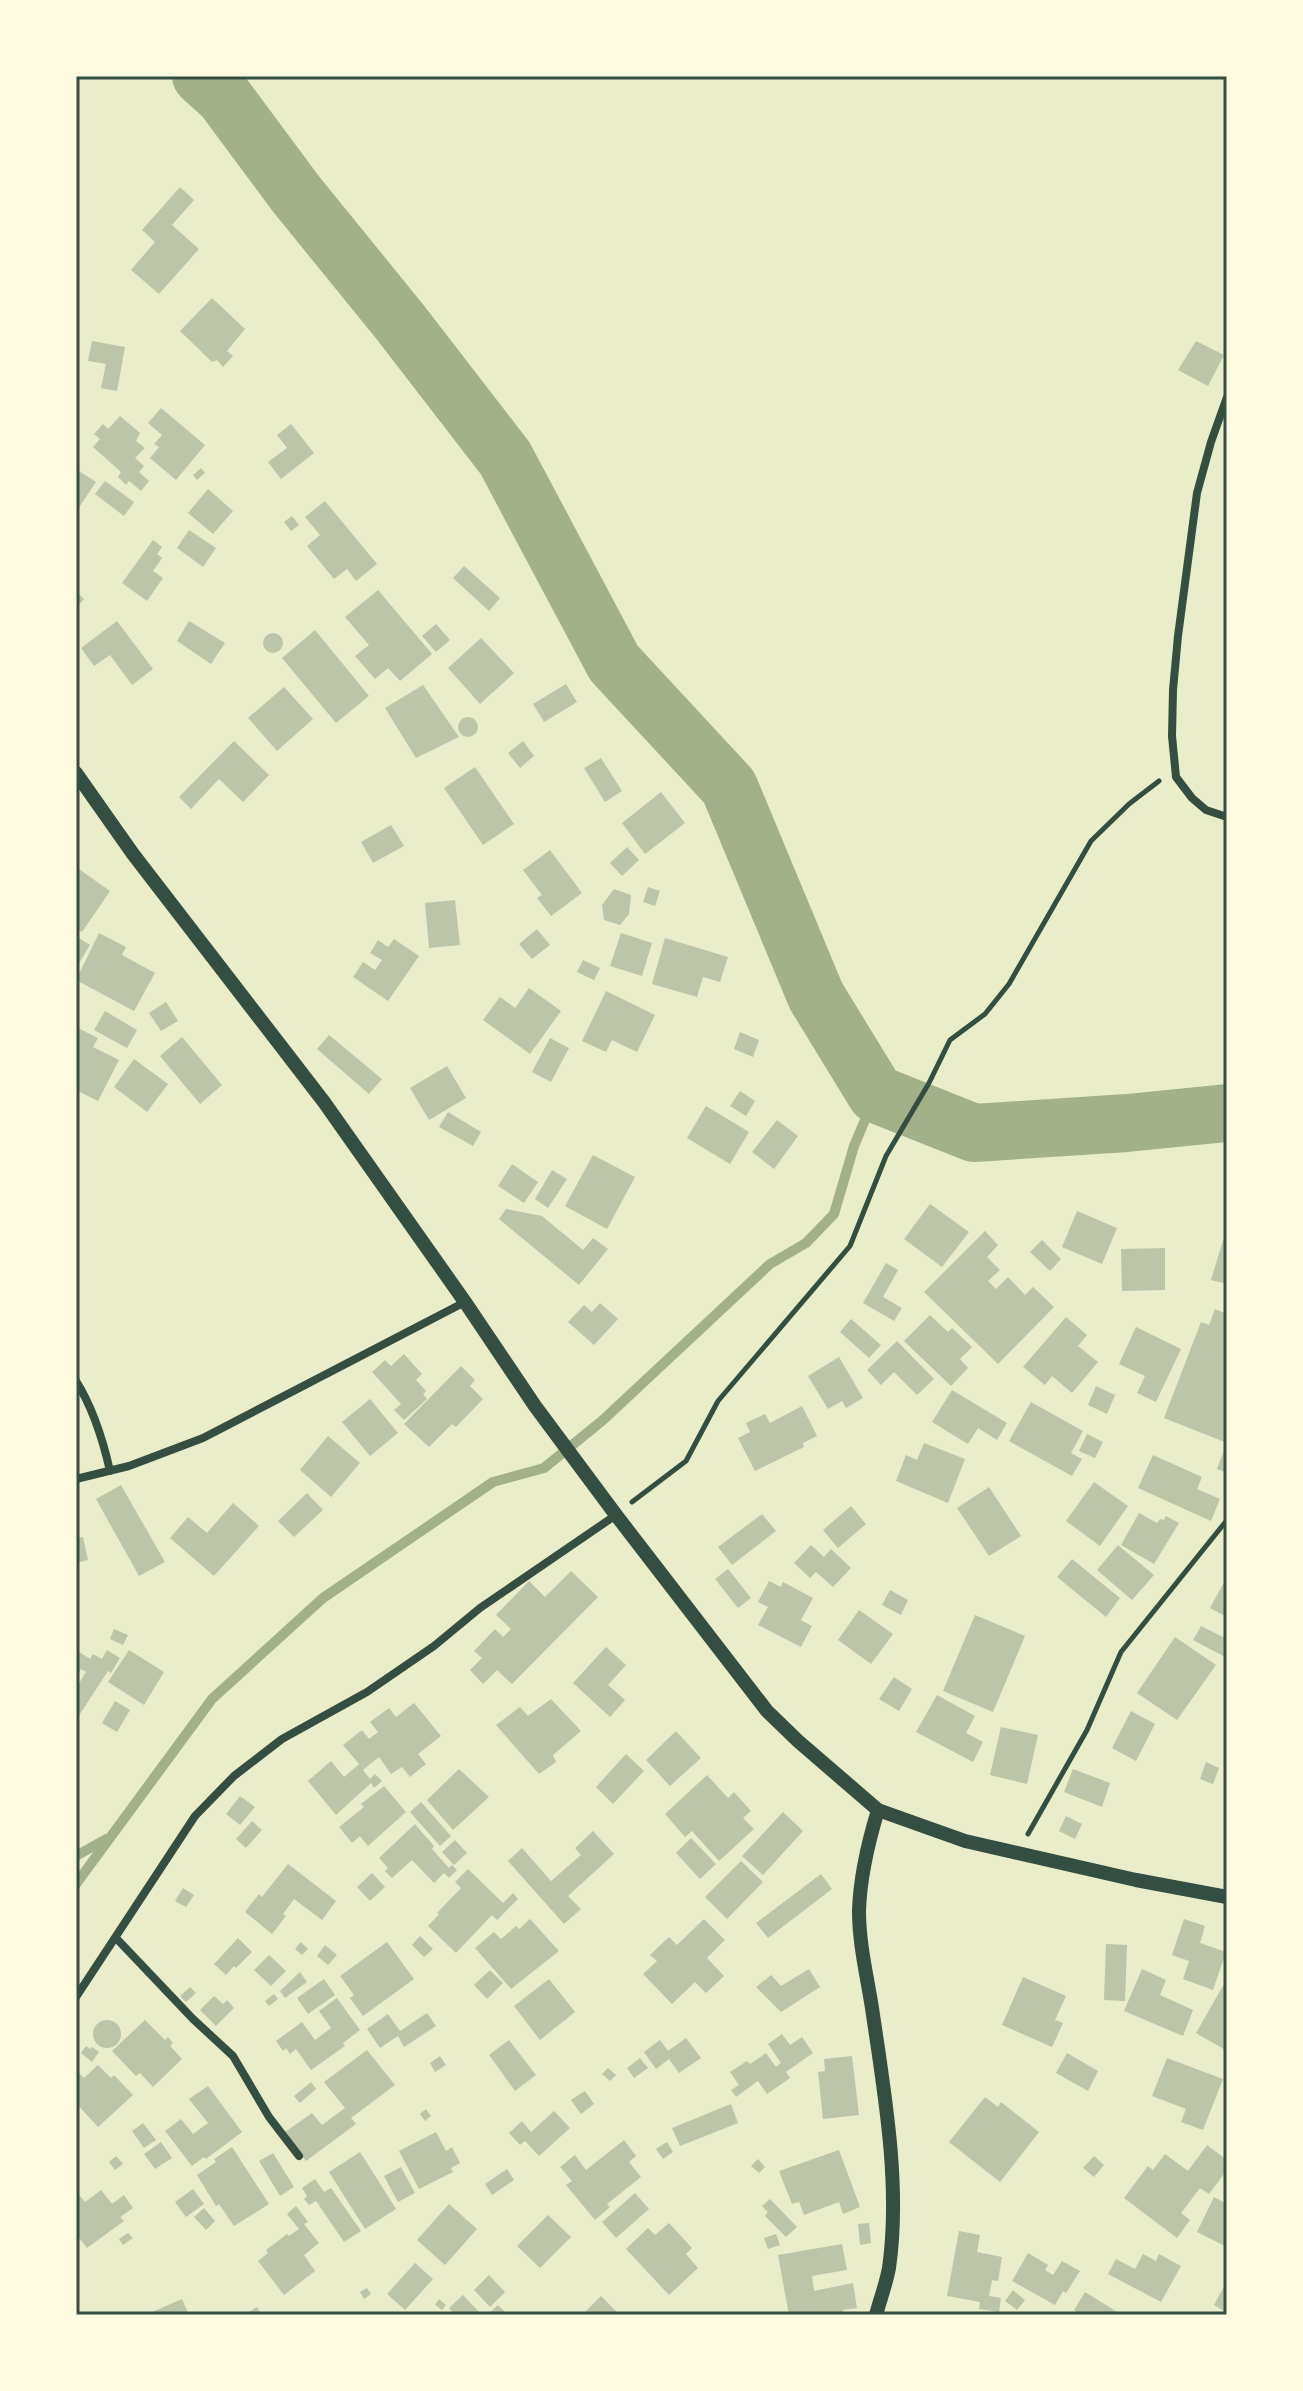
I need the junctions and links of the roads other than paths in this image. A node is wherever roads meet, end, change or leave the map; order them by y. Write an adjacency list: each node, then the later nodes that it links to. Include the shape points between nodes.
1 (1227, 397): 2 (street)
2 (1225, 409): 4 (street, via 1197,493 1172,736 1176,777 1206,810)
3 (76, 773): 5 (street, via 324,1102)
4 (1227, 817)
5 (465, 1302): 7 (street, via 203,1438); 9 (street)
6 (76, 1381): 7 (street)
7 (110, 1471): 8 (street)
8 (76, 1479)
9 (616, 1515): 10 (street, via 767,1711); 12 (street, via 367,1692 282,1739 234,1776 195,1816)
10 (878, 1810): 11 (street, via 965,1841); 15 (street, via 859,1913 886,2108 893,2214 888,2270)
11 (1227, 1897)
12 (116, 1938): 13 (street); 14 (street, via 233,2056)
13 (76, 1997)
14 (299, 2156)
15 (876, 2315)

